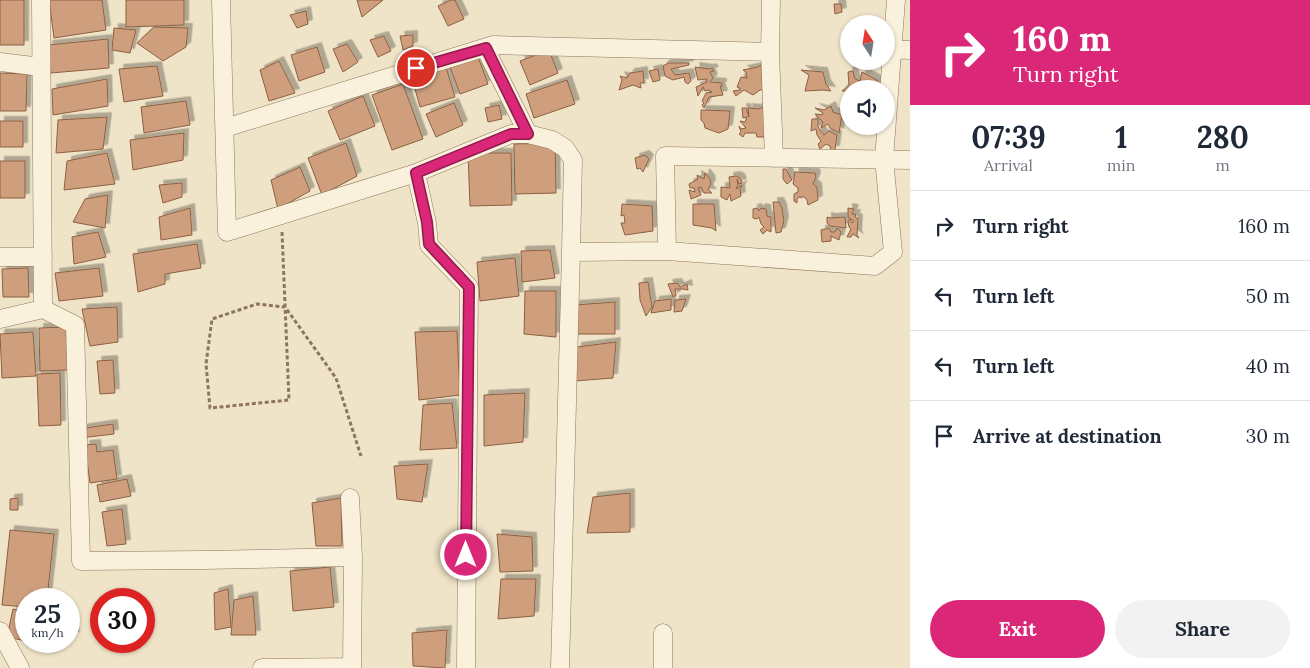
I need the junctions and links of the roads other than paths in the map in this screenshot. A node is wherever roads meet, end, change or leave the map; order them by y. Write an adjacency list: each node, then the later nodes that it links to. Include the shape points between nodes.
1 (41, 0): 11 (street)
2 (222, 0): 13 (street)
3 (771, 0): 9 (street)
4 (896, 0): 5 (street)
5 (895, 15)
6 (486, 48): 9 (street, via 494,45); 13 (street); 14 (street)
7 (895, 49): 8 (street)
8 (910, 50)
9 (770, 52): 15 (street)
10 (0, 62): 11 (street)
11 (41, 66): 21 (street)
12 (890, 70): 16 (street)
13 (225, 128): 18 (street, via 227,232)
14 (528, 134): 18 (street, via 511,134); 20 (street, via 552,140 573,160)
15 (774, 158): 16 (street); 19 (street, via 665,156)
16 (884, 159): 17 (street); 19 (street, via 893,252 875,266)
17 (910, 160)
18 (416, 173): 32 (street, via 429,244 469,287)
19 (667, 251): 20 (street)
20 (571, 252): 33 (street)
21 (43, 257): 22 (street); 23 (street)
22 (0, 258)
23 (43, 309): 24 (street); 26 (street, via 75,325 81,561)
24 (0, 319)
25 (350, 498): 26 (street)
26 (353, 557): 29 (street)
27 (0, 631): 30 (street)
28 (663, 634): 34 (street)
29 (352, 667): 31 (street)
30 (20, 668)
31 (262, 668)
32 (466, 668)
33 (560, 668)
34 (663, 668)

